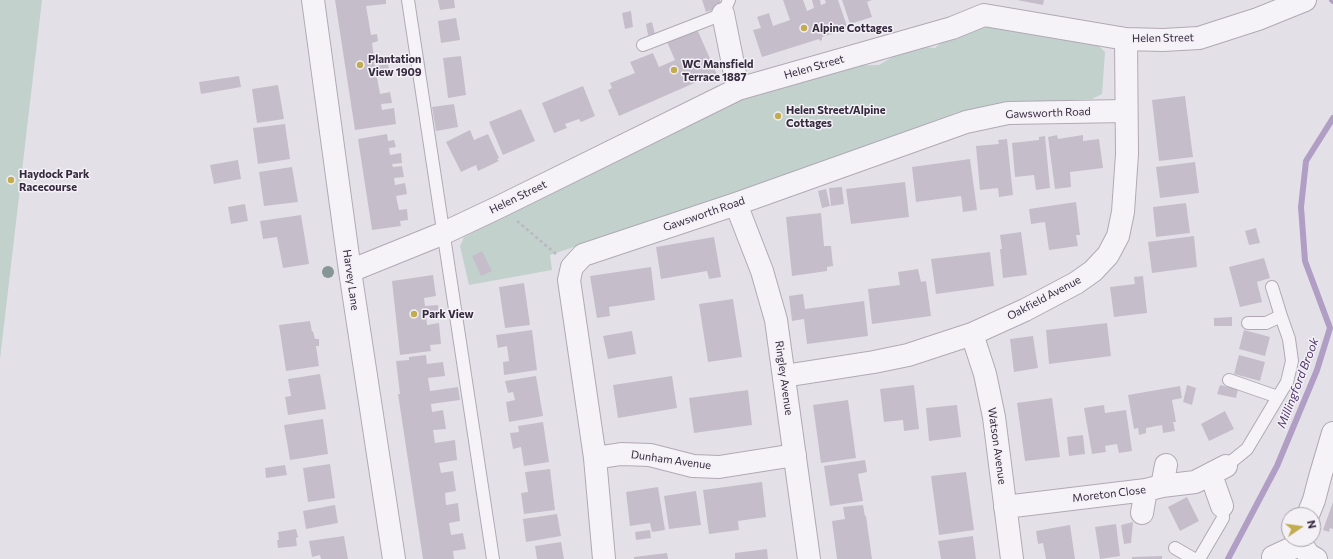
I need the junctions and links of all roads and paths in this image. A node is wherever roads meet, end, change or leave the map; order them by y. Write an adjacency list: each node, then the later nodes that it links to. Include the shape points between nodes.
1 (313, 0): 14 (street, Harvey Lane)
2 (408, 0): 12 (lane)
3 (1305, 0): 6 (street, Helen Street, via 1258,19 1198,38)
4 (726, 7): 7 (lane); 8 (street)
5 (985, 7): 6 (street, Helen Street); 8 (street, Helen Street, via 952,28)
6 (1126, 39): 9 (street, Oakfield Avenue)
7 (642, 45)
8 (738, 89): 11 (street, Helen Street)
9 (1126, 111): 10 (street, Gawsworth Road, via 1008,113 966,122); 18 (street, Oakfield Avenue, via 1127,154 1123,212 1118,236 1108,255 1093,271 1076,283)
10 (736, 204): 13 (street, Gawsworth Road, via 583,255); 19 (street, Ringley Avenue, via 762,271 776,320)
11 (499, 207): 12 (street, Helen Street); 13 (path)
12 (444, 233): 14 (street, Helen Street); 36 (lane)
13 (572, 267): 24 (street, via 569,280)
14 (350, 271): 35 (street, Harvey Lane)
15 (1272, 287): 16 (lane)
16 (1281, 316): 17 (lane, via 1266,323); 21 (lane, via 1289,339 1292,361 1286,382)
17 (1248, 323)
18 (972, 334): 19 (street, Oakfield Avenue, via 908,355); 29 (street, Watson Avenue, via 985,374 994,417)
19 (784, 376): 23 (street, Ringley Avenue)
20 (1228, 380): 21 (lane)
21 (1278, 397): 26 (lane, via 1247,449)
22 (1333, 433): 30 (street)
23 (795, 455): 24 (street, Dunham Avenue, via 719,467 693,466 650,455 621,454); 38 (street, Ringley Avenue)
24 (594, 458): 37 (street)
25 (1166, 465): 27 (street)
26 (1219, 471): 27 (street, Moreton Close, via 1195,482); 28 (street)
27 (1154, 488): 29 (street, Moreton Close); 31 (street)
28 (1222, 506): 41 (lane, via 1223,518)
29 (1005, 507): 39 (street, Watson Avenue)
30 (1311, 507)
31 (1142, 513)
32 (1175, 548): 40 (lane)
33 (1306, 548): 34 (street)
34 (1273, 557)
35 (394, 559)
36 (493, 559)
37 (604, 559)
38 (809, 559)
39 (1012, 559)
40 (1194, 559)
41 (1199, 559)

